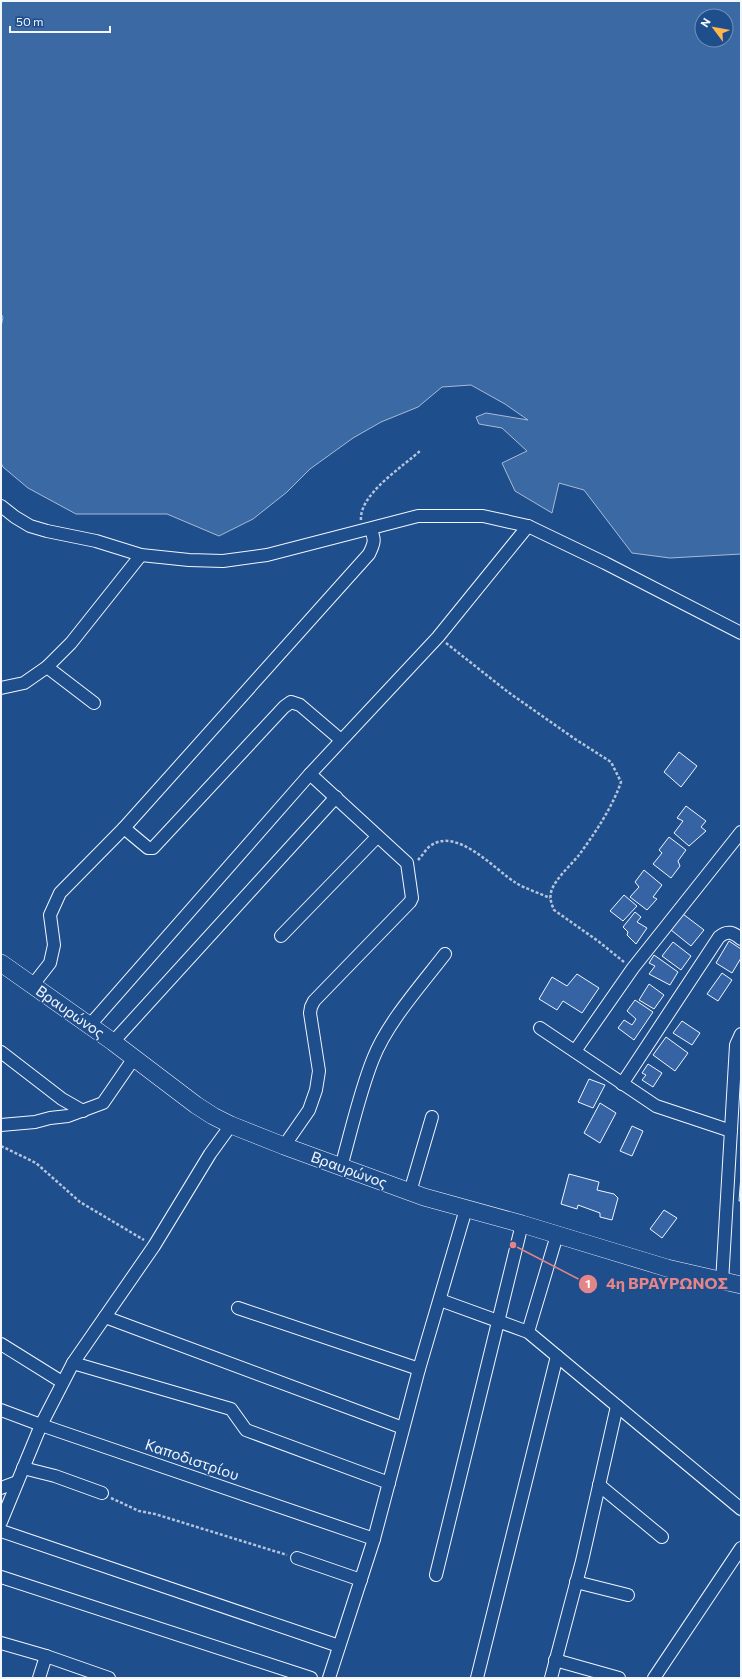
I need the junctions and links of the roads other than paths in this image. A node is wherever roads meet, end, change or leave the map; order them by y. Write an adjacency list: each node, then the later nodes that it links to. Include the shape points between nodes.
1 (1, 506): 4 (street, via 30,526)
2 (528, 526): 3 (street, via 483,516 418,516); 5 (street, via 605,562); 9 (street, via 438,637)
3 (370, 529): 4 (street, via 266,555 223,562); 12 (street, via 374,536 374,544 369,554)
4 (141, 555): 6 (street, via 71,643)
5 (741, 633)
6 (47, 667): 7 (street, via 24,683); 8 (street)
7 (1, 688)
8 (94, 703)
9 (341, 740): 10 (street); 12 (street, via 300,705 291,702 153,848 148,848)
10 (310, 774): 11 (street); 20 (street)
11 (336, 797): 14 (street); 23 (street)
12 (124, 828): 19 (street, via 60,893 50,916 54,945 50,963)
13 (741, 832): 24 (street, via 633,968)
14 (377, 837): 15 (street); 33 (street, via 407,863 412,898 314,1001 310,1013 319,1071 316,1090 309,1110)
15 (281, 936)
16 (741, 938): 27 (street, via 729,932 719,937)
17 (445, 954): 34 (street, via 395,1018 373,1058)
18 (1, 963): 19 (main road, Βραυρώνος)
19 (32, 986): 20 (main road, Βραυρώνος)
20 (89, 1026): 23 (main road, Βραυρώνος)
21 (540, 1028): 24 (street)
22 (741, 1034): 32 (street, via 736,1045)
23 (113, 1042): 26 (main road, Βραυρώνος)
24 (575, 1051): 27 (street)
25 (1, 1052): 28 (street, via 62,1099)
26 (134, 1058): 28 (street, via 103,1103); 31 (main road, Βραυρώνος, via 196,1105)
27 (622, 1084): 32 (street, via 656,1106)
28 (83, 1111): 30 (street, via 35,1122)
29 (432, 1117): 35 (street)
30 (1, 1125)
31 (231, 1125): 33 (main road, Βραυρώνος); 43 (street, via 210,1154 154,1246)
32 (731, 1131): 39 (street)
33 (284, 1146): 34 (main road, Βραυρώνος)
34 (341, 1167): 35 (main road, Βραυρώνος)
35 (410, 1192): 36 (main road, Βραυρώνος)
36 (466, 1210): 37 (main road, Βραυρώνος); 41 (street)
37 (522, 1224): 38 (main road, Βραυρώνος); 44 (street)
38 (557, 1235): 39 (main road, Βραυρώνος); 45 (street)
39 (722, 1282): 40 (main road, Βραυρώνος)
40 (741, 1285)
41 (440, 1300): 44 (street); 49 (street)
42 (238, 1308): 49 (street)
43 (105, 1317): 48 (street); 54 (street)
44 (497, 1321): 45 (street); 68 (street)
45 (528, 1332): 47 (street)
46 (1, 1344): 50 (street)
47 (557, 1356): 51 (street); 81 (street)
48 (73, 1363): 50 (street); 57 (street, via 231,1409 246,1430)
49 (419, 1369): 54 (street)
50 (62, 1382): 53 (street)
51 (617, 1406): 58 (street); 61 (street)
52 (1, 1410): 53 (street, Καποδιστρίου)
53 (41, 1425): 55 (street); 65 (street, Καποδιστρίου)
54 (403, 1428): 57 (street)
55 (22, 1468): 56 (street); 60 (street, via 55,1476)
56 (17, 1482): 59 (street); 62 (street)
57 (389, 1483): 65 (street)
58 (599, 1485): 64 (street); 71 (street)
59 (1, 1488)
60 (102, 1493)
61 (741, 1509)
62 (1, 1522)
63 (1, 1531): 74 (street)
64 (662, 1537)
65 (374, 1539): 70 (street)
66 (741, 1548): 84 (street)
67 (297, 1558): 70 (street)
68 (436, 1575)
69 (1, 1577): 79 (street)
70 (361, 1580): 74 (street)
71 (576, 1582): 72 (street); 76 (street)
72 (628, 1595)
73 (1, 1643): 75 (street)
74 (339, 1646): 80 (street)
75 (46, 1656): 77 (street); 78 (street)
76 (555, 1660): 82 (street); 83 (street)
77 (39, 1678)
78 (109, 1678)
79 (311, 1678)
80 (329, 1678)
81 (477, 1678)
82 (551, 1678)
83 (619, 1678)
84 (654, 1678)

